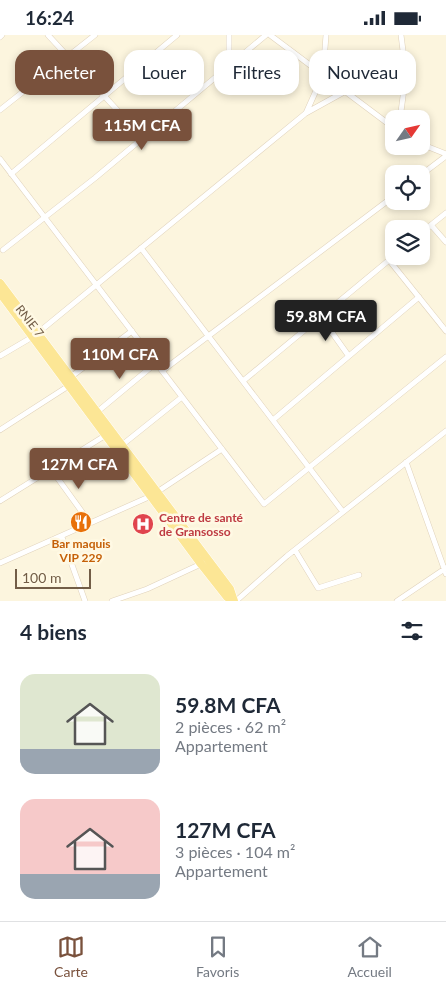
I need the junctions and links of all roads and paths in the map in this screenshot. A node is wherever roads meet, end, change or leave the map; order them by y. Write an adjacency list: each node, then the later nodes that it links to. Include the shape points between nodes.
1 (48, 35): 8 (street)
2 (95, 35): 9 (street)
3 (177, 35): 19 (street)
4 (229, 35): 10 (street)
5 (268, 35): 11 (street); 13 (street)
6 (326, 35): 12 (street)
7 (401, 35): 21 (street, via 406,74)
8 (62, 50)
9 (76, 50)
10 (229, 50)
11 (248, 50)
12 (325, 50)
13 (309, 65)
14 (214, 78): 24 (street)
15 (18, 95): 20 (street)
16 (314, 95): 22 (street)
17 (339, 95): 22 (street)
18 (348, 95): 23 (street)
19 (105, 97): 24 (street); 29 (street)
20 (0, 109)
21 (401, 110)
22 (306, 113): 35 (street)
23 (385, 122)
24 (142, 138): 32 (street)
25 (430, 148): 26 (street)
26 (446, 155): 28 (street)
27 (0, 159): 29 (street)
28 (430, 168)
29 (12, 174): 32 (street)
30 (385, 203): 47 (street)
31 (446, 213): 33 (street)
32 (44, 217): 36 (street); 40 (street)
33 (431, 225): 34 (street)
34 (446, 242)
35 (141, 248): 40 (street); 47 (street)
36 (3, 250)
37 (385, 263): 43 (street)
38 (393, 265): 42 (street)
39 (0, 283): 46 (main road, RNIE 7 / RNIE 7)
40 (96, 285): 44 (street); 46 (street)
41 (1, 295): 46 (main road, RNIE 7 / RNIE 7)
42 (419, 297): 45 (street); 48 (street)
43 (320, 317): 48 (street); 54 (street)
44 (132, 331): 51 (street); 53 (street)
45 (446, 331)
46 (36, 334): 49 (street); 53 (main road, RNIE 7 / RNIE 7); 55 (main road, RNIE 7 / RNIE 7)
47 (208, 336): 52 (street); 54 (street)
48 (348, 355): 58 (street)
49 (0, 356)
50 (446, 357): 65 (street)
51 (156, 363): 52 (street); 57 (street)
52 (162, 371): 56 (street)
53 (72, 376): 57 (main road, RNIE 7 / RNIE 7)
54 (243, 381): 58 (street)
55 (70, 385): 59 (street); 61 (main road, RNIE 7 / RNIE 7)
56 (182, 397): 62 (street); 63 (street)
57 (97, 412): 62 (main road, RNIE 7 / RNIE 7)
58 (273, 420): 65 (street)
59 (0, 430)
60 (446, 431): 64 (street)
61 (106, 435): 66 (street); 67 (main road, RNIE 7 / RNIE 7)
62 (122, 445): 67 (main road, RNIE 7 / RNIE 7)
63 (222, 449): 65 (street, via 264,504); 67 (street)
64 (406, 462): 69 (street); 75 (street)
65 (309, 467): 69 (street)
66 (51, 469): 68 (street); 70 (street)
67 (154, 494): 70 (street); 74 (main road, RNIE 7 / RNIE 7); 79 (main road, RNIE 7 / RNIE 7, via 230,589)
68 (0, 501)
69 (344, 512): 72 (street)
70 (90, 523): 71 (street)
71 (62, 537): 73 (street); 77 (street)
72 (295, 550): 76 (street, via 318,588); 79 (street)
73 (0, 563)
74 (202, 564): 78 (street); 79 (main road, RNIE 7 / RNIE 7, via 227,597)
75 (445, 571): 80 (street)
76 (359, 575)
77 (86, 601)
78 (112, 601)
79 (235, 601)
80 (397, 601)

